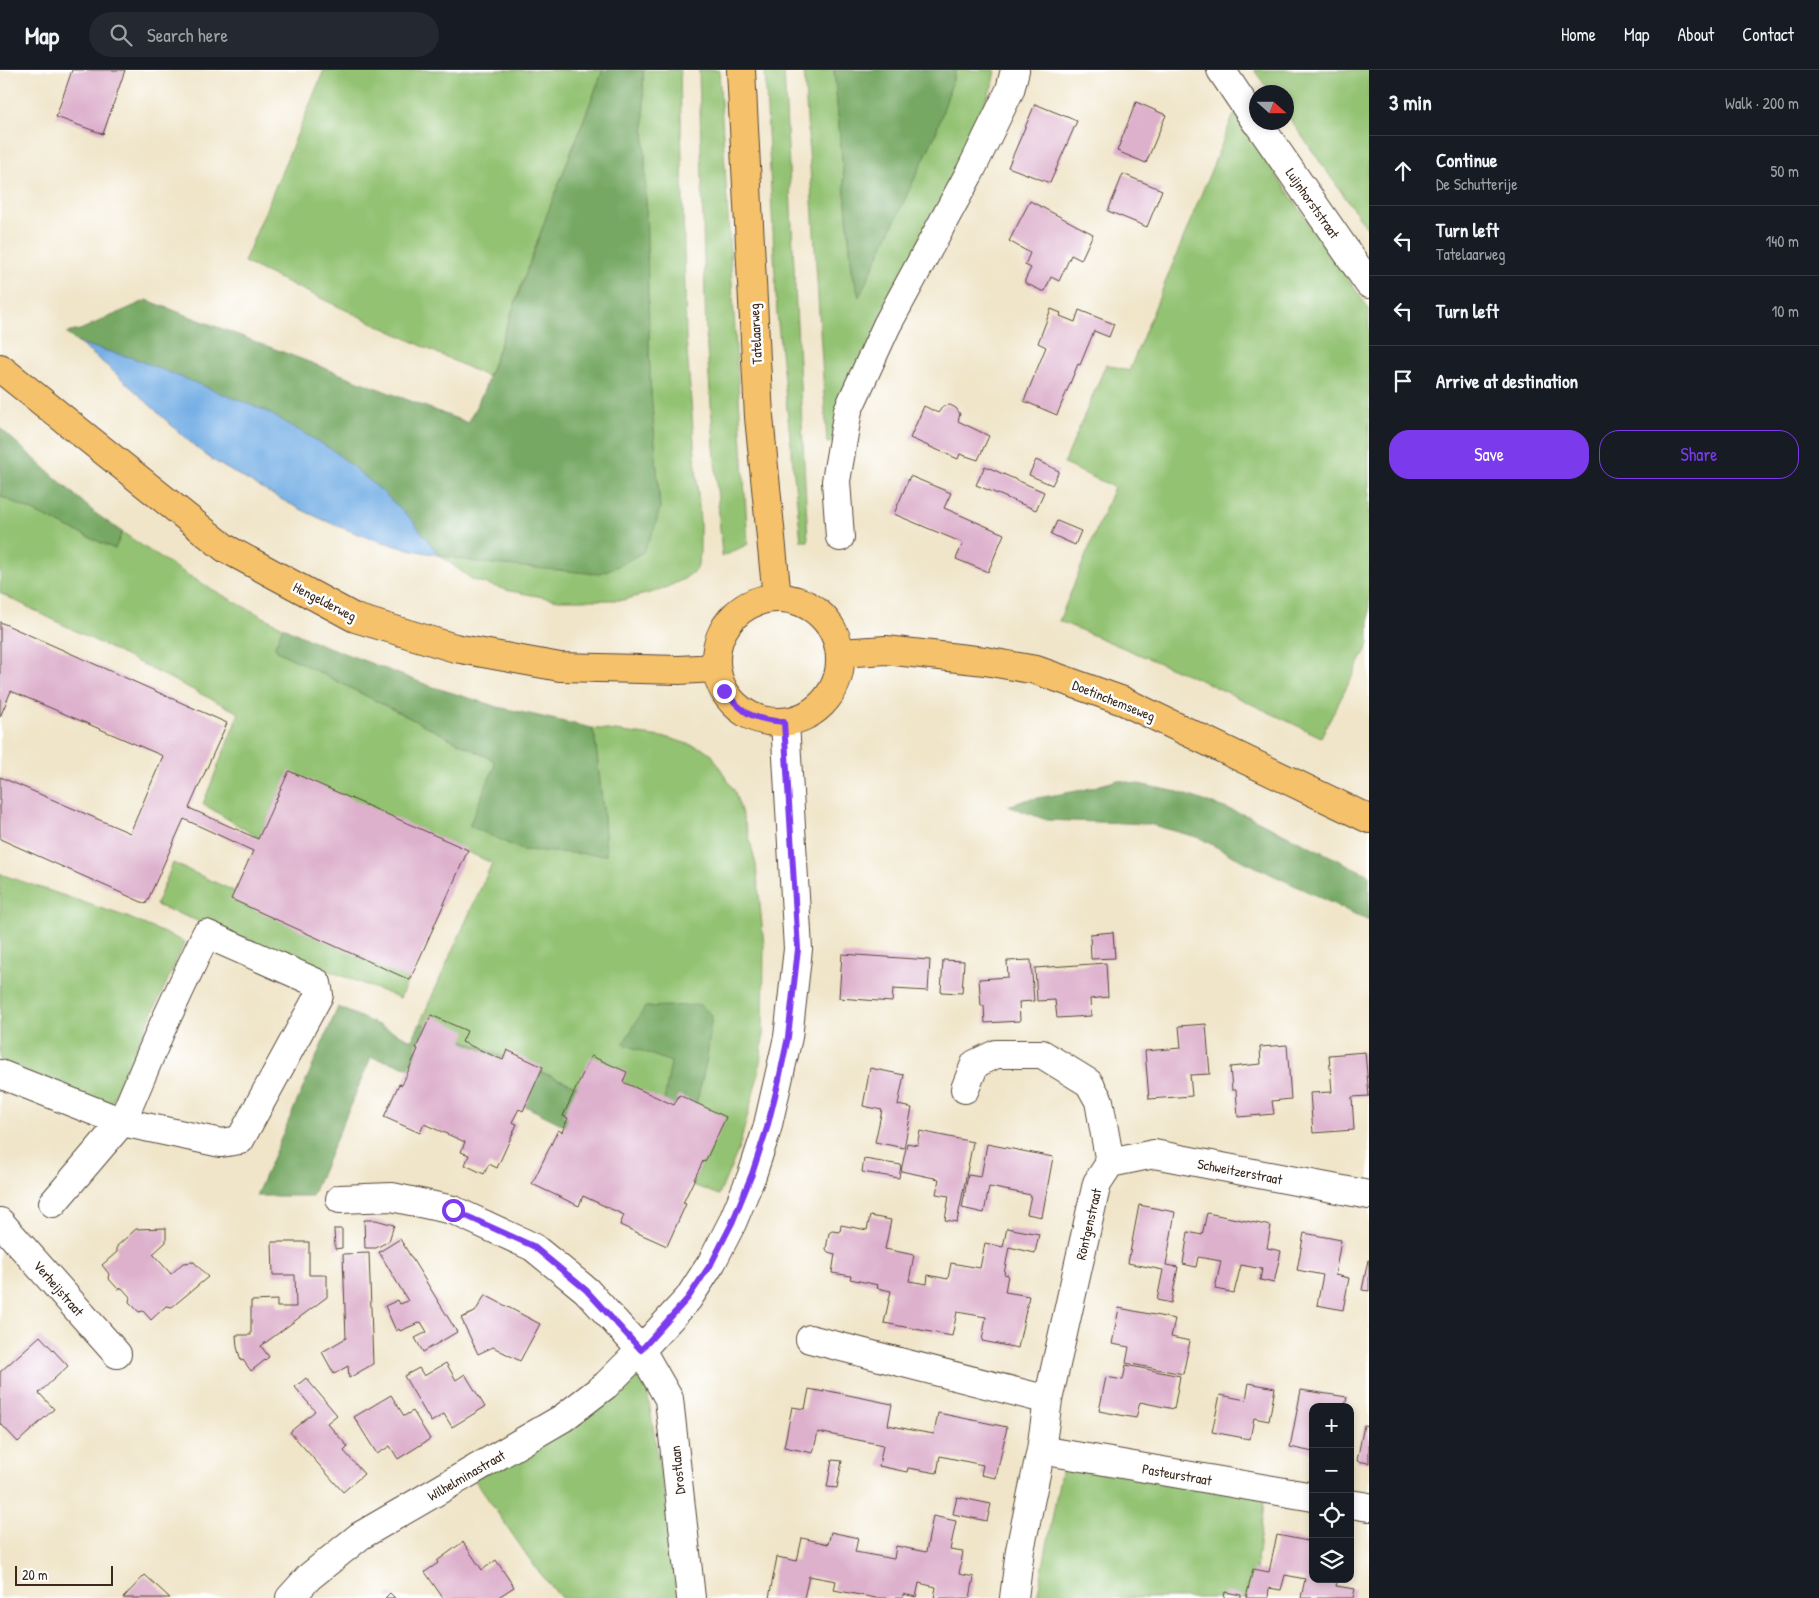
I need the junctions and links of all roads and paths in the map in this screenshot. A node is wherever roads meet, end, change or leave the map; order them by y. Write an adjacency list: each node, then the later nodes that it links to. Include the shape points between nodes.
1 (741, 70): 9 (main road, Tatelaarweg, via 759,417)
2 (1015, 70): 8 (street, via 1010,90 970,172 887,325 848,410 836,481)
3 (1221, 70): 4 (street, Luijnhorststraat)
4 (1249, 110)
5 (1263, 130): 6 (street, Luijnhorststraat)
6 (1369, 284)
7 (0, 368): 11 (main road, Hengelderweg, via 225,548 355,618 455,648 560,667)
8 (840, 537)
9 (777, 598): 10 (main road, via 795,600 826,620); 11 (main road, via 757,602 738,612 725,627 717,647)
10 (840, 652): 12 (main road, via 840,669 827,698 801,718); 13 (main road, Doetinchemseweg, via 886,650 1036,670 1123,701)
11 (716, 668): 12 (main road, via 724,691 740,709 761,720)
12 (784, 722): 23 (street, via 798,949 788,1037 778,1084 752,1174 712,1262 688,1298)
13 (1369, 819)
14 (0, 1074): 16 (street)
15 (965, 1089): 17 (street, via 975,1064 996,1054 1042,1054 1089,1083 1099,1101)
16 (122, 1122): 16 (street, via 160,1030 206,934 318,983 319,995 240,1140 221,1143); 20 (street)
17 (1110, 1163): 18 (street, Schweitzerstraat, via 1154,1154); 25 (street, Röntgenstraat, via 1097,1183)
18 (1369, 1195)
19 (340, 1199): 23 (street, Drostlaan, via 392,1197 453,1210 533,1246 586,1290)
20 (53, 1203)
21 (0, 1222): 24 (street, Verheijstraat)
22 (810, 1339): 25 (street)
23 (641, 1350): 30 (street, Wilhelminastraat, via 606,1385 563,1418 360,1536 309,1577); 31 (street, Drostlaan, via 669,1399)
24 (117, 1354)
25 (1048, 1400): 26 (street, Röntgenstraat)
26 (1040, 1450): 27 (street, Pasteurstraat); 32 (street, Röntgenstraat)
27 (1309, 1496)
28 (1354, 1505): 29 (street)
29 (1369, 1507)
30 (290, 1598)
31 (690, 1598)
32 (1014, 1598)

